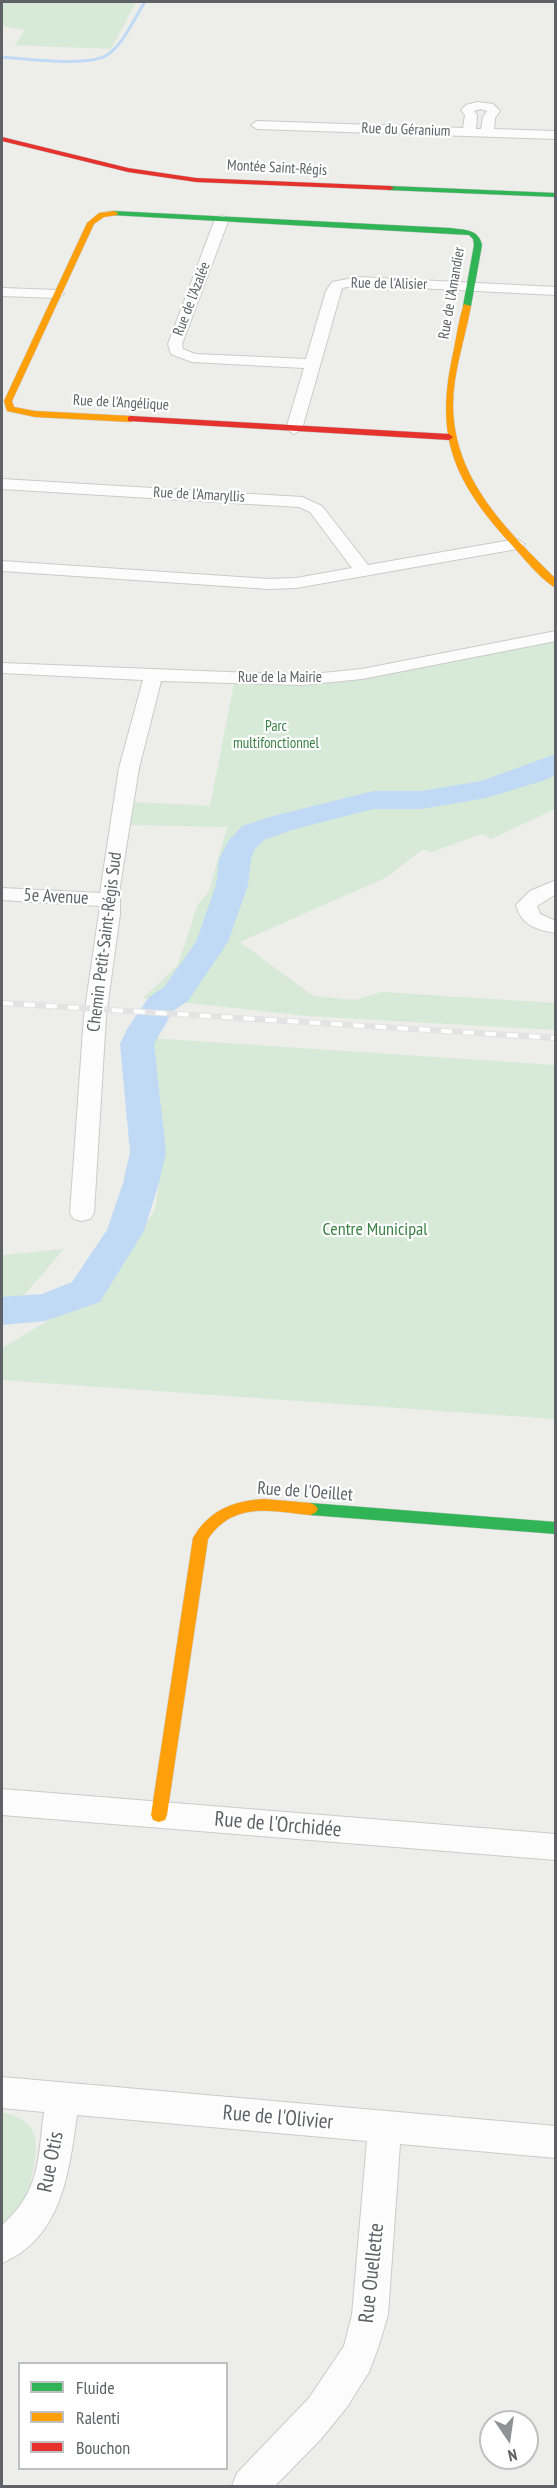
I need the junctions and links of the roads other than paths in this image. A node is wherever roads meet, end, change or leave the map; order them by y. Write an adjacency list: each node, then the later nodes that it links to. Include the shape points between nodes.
1 (257, 125): 2 (street, Rue du Géranium)
2 (469, 132): 3 (street, Rue du Géranium); 3 (street, via 471,115 467,110 482,106 494,111)
3 (487, 133): 4 (street, Rue du Géranium)
4 (555, 135)
5 (2, 140): 6 (street, Montée Saint-Régis, via 183,178)
6 (555, 195)
7 (102, 215): 8 (street, Rue de l'Amandier); 12 (street, Rue de l'Angélique, via 91,223)
8 (222, 219): 9 (street, Rue de l'Amandier, via 471,233 478,245); 13 (street, Rue de l'Azalée, via 175,344 176,351 192,358)
9 (470, 287): 10 (street, Rue de l'Alisier); 13 (street, Rue de l'Alisier, via 358,281 338,285); 15 (street, Rue de l'Amandier, via 449,403)
10 (555, 291)
11 (2, 292): 12 (street)
12 (57, 294): 14 (street, Rue de l'Angélique, via 10,396 10,409 35,414)
13 (312, 364): 14 (street, Rue de l'Alisier)
14 (294, 429): 15 (street, Rue de l'Angélique)
15 (449, 437): 17 (street, Rue de l'Amandier, via 456,462 471,490)
16 (2, 483): 19 (street, Rue de l'Amaryllis, via 302,502 316,509)
17 (518, 544): 19 (street); 20 (street, Rue de l'Amandier)
18 (3, 571): 19 (street, via 268,584)
19 (364, 572)
20 (555, 585)
21 (555, 636): 23 (street, Rue de la Mairie, via 332,678 265,680)
22 (2, 668): 23 (street, Rue de la Mairie)
23 (153, 675): 26 (street, Chemin Petit-Saint-Régis Sud, via 126,784)
24 (555, 886): 27 (street, via 526,905 534,920)
25 (2, 894): 26 (street, 5e Avenue)
26 (110, 900): 28 (street, Chemin Petit-Saint-Régis Sud, via 95,1016)
27 (555, 927)
28 (82, 1213)
29 (555, 1528): 31 (street, Rue de l'Oeillet, via 253,1506 220,1514 201,1538)
30 (2, 1802): 31 (street, Rue de l'Orchidée)
31 (159, 1815): 32 (street, Rue de l'Orchidée)
32 (555, 1848)
33 (2, 2093): 34 (street, Rue de l'Olivier)
34 (63, 2098): 35 (street, Rue de l'Olivier); 37 (street, Rue Otis, via 47,2194 28,2222)
35 (385, 2127): 36 (street, Rue de l'Olivier); 38 (street, Rue Ouellette, via 365,2336 356,2359 330,2400)
36 (555, 2142)
37 (2, 2246)
38 (250, 2487)

